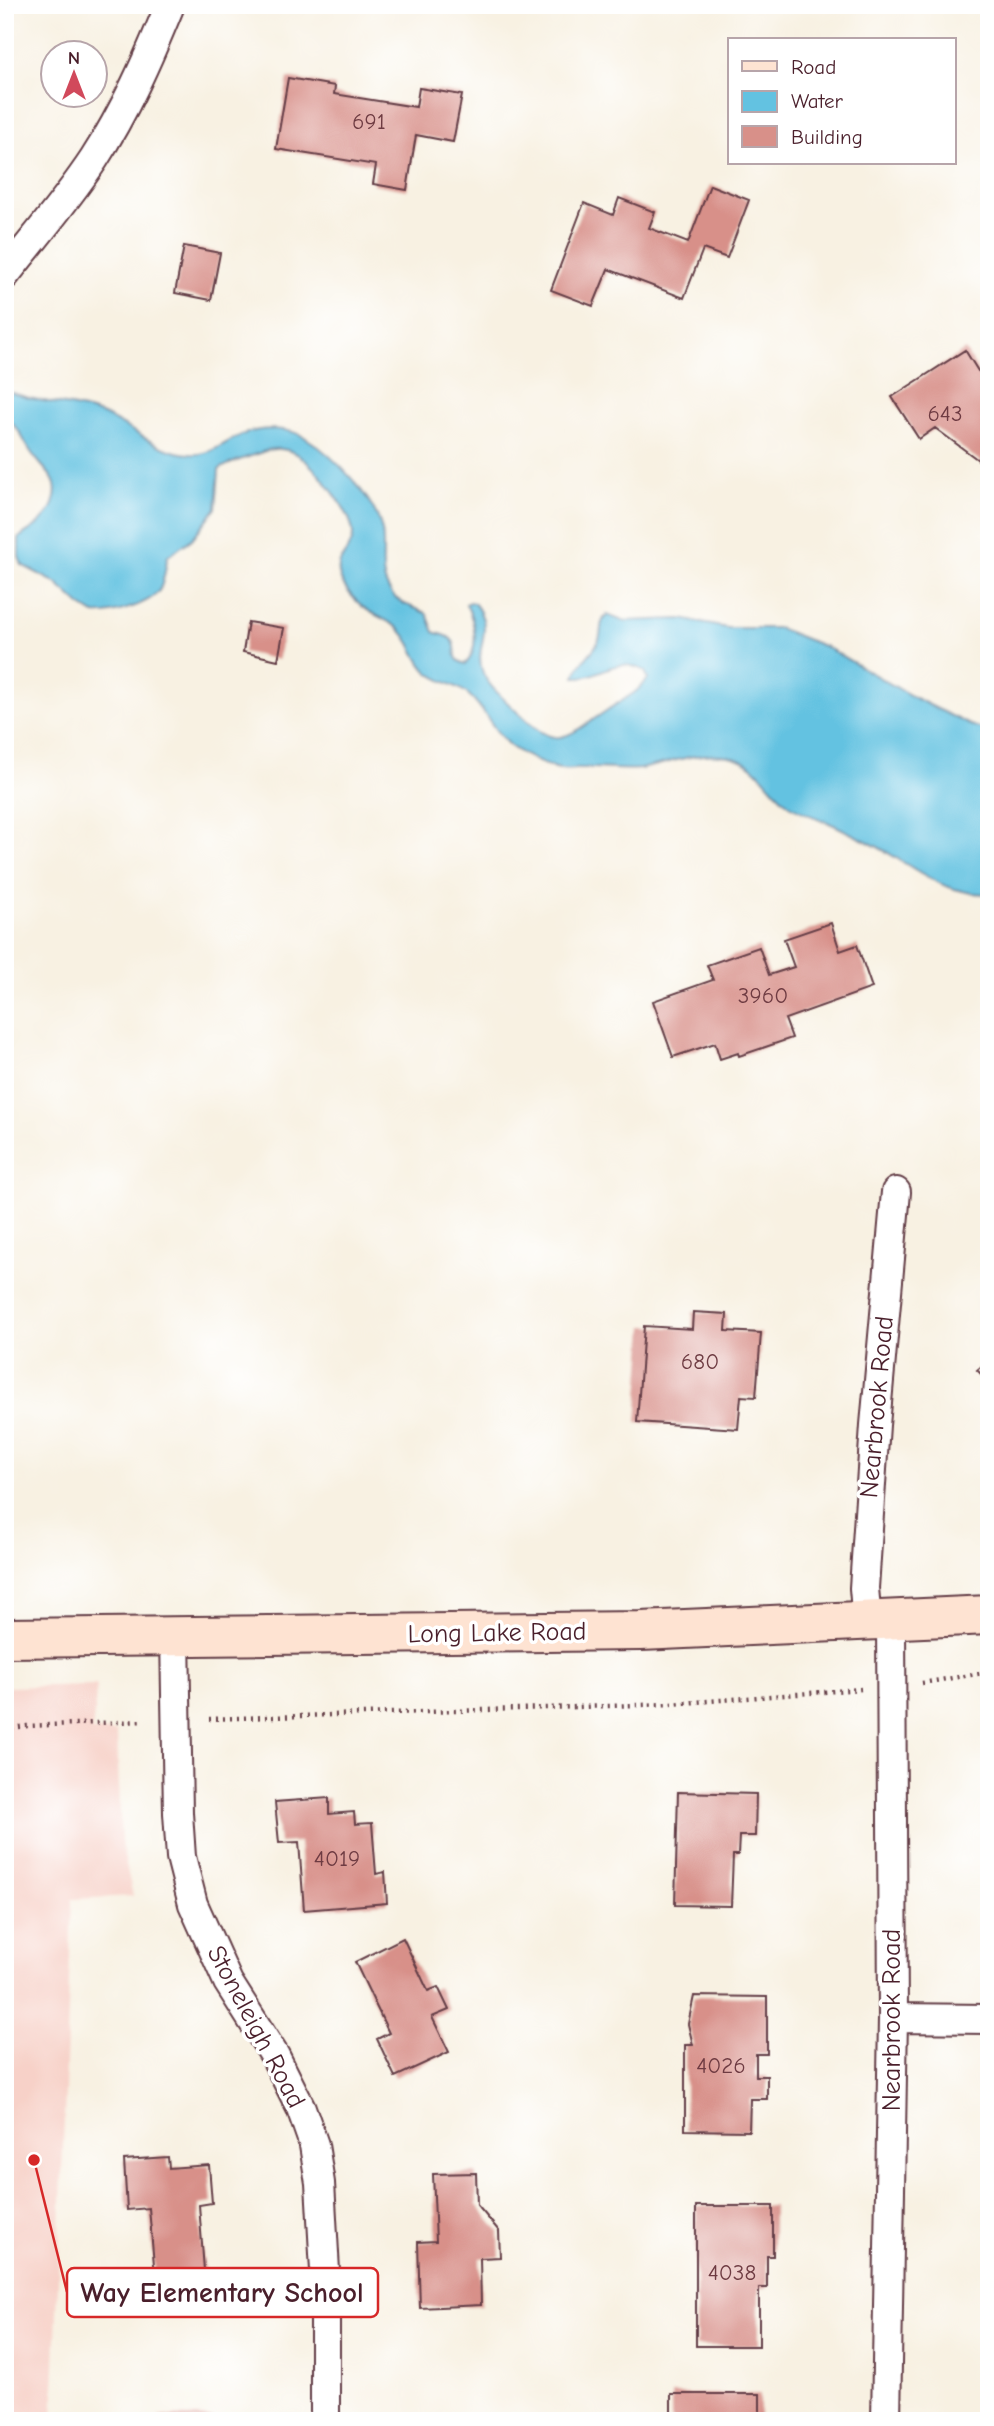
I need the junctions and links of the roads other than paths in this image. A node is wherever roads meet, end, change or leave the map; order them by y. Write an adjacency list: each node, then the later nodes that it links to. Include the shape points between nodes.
1 (170, 5): 2 (street, via 125,107 93,161)
2 (5, 275)
3 (896, 1192): 5 (street, Nearbrook Road, via 864,1588)
4 (989, 1615): 5 (main road, Long Lake Road)
5 (879, 1621): 6 (main road, Long Lake Road, via 641,1631); 8 (street, Nearbrook Road)
6 (175, 1635): 7 (main road, Long Lake Road); 10 (street, Stoneleigh Road, via 177,1813 181,1857 193,1904 228,1982 275,2056 314,2145 325,2271)
7 (5, 1638)
8 (894, 2018): 9 (street); 11 (street, Nearbrook Road)
9 (989, 2019)
10 (325, 2421)
11 (886, 2421)

